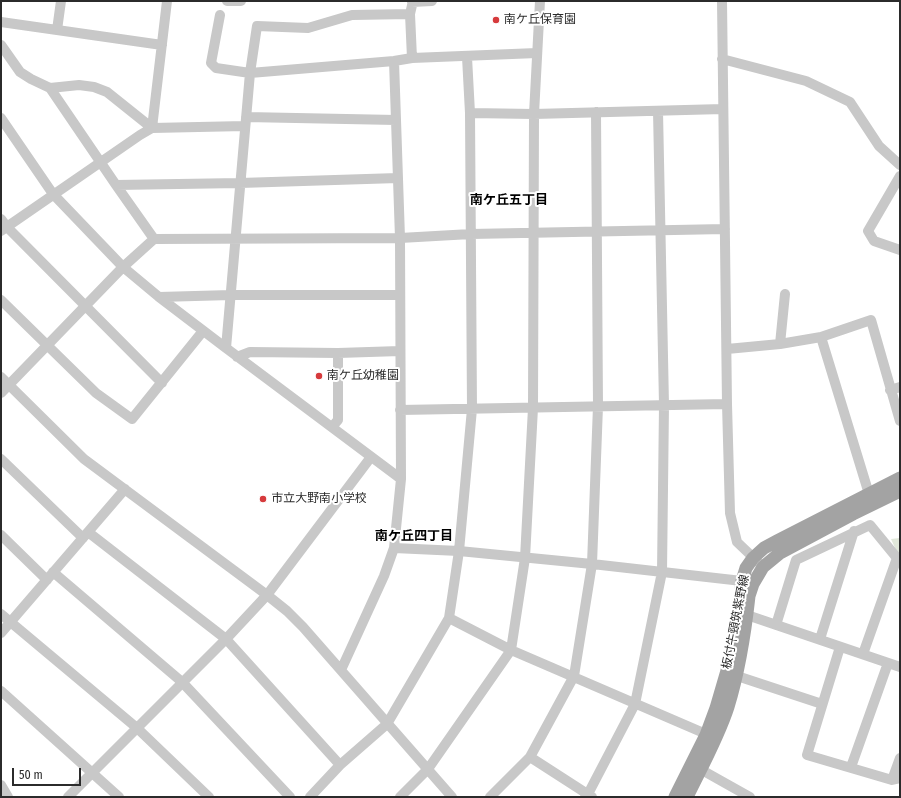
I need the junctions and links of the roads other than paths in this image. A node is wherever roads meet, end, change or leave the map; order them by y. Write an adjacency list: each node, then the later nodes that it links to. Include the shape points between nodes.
1 (61, 1): 12 (street)
2 (167, 1): 14 (street)
3 (227, 1): 4 (street)
4 (241, 1)
5 (432, 1): 8 (street)
6 (540, 1): 15 (street)
7 (722, 1): 18 (street)
8 (412, 2): 9 (street)
9 (410, 14): 17 (street); 20 (street, via 352,15 308,28 257,26)
10 (220, 15): 20 (street, via 211,63 216,68)
11 (1, 22): 12 (street)
12 (57, 30): 14 (street)
13 (1, 45): 21 (street, via 20,72)
14 (162, 45): 30 (street)
15 (537, 53): 16 (street); 26 (street)
16 (467, 57): 17 (street); 25 (street)
17 (412, 58): 19 (street)
18 (722, 60): 22 (street); 32 (street, via 806,81 850,102 880,146)
19 (394, 61): 20 (street); 28 (street)
20 (250, 73): 29 (street)
21 (50, 88): 30 (street, via 79,85 107,92); 31 (street)
22 (723, 109): 23 (street); 39 (street)
23 (658, 111): 24 (street); 40 (street)
24 (596, 112): 26 (street); 41 (street)
25 (470, 113): 26 (street); 43 (street)
26 (534, 114): 42 (street)
27 (1, 118): 37 (street)
28 (396, 120): 29 (street); 34 (street)
29 (246, 122): 30 (street); 35 (street)
30 (152, 128): 31 (street)
31 (101, 161): 36 (street); 37 (street)
32 (900, 165)
33 (900, 176): 47 (street, via 868,231 874,241)
34 (398, 178): 35 (street); 45 (street)
35 (240, 183): 36 (street); 44 (street)
36 (116, 185): 46 (street)
37 (53, 194): 38 (street); 48 (street)
38 (3, 225): 54 (street)
39 (725, 230): 40 (street); 60 (street)
40 (660, 231): 41 (street); 70 (street)
41 (596, 232): 42 (street); 71 (street)
42 (533, 233): 43 (street); 72 (street)
43 (471, 234): 45 (street); 73 (street)
44 (236, 238): 45 (street); 46 (street); 50 (street)
45 (400, 238): 51 (street)
46 (154, 239): 48 (street)
47 (900, 250)
48 (123, 267): 52 (street); 54 (street)
49 (785, 294): 57 (street)
50 (231, 295): 51 (street); 52 (street); 59 (street)
51 (400, 295): 61 (street)
52 (159, 297): 55 (street)
53 (1, 300): 58 (street)
54 (85, 306): 58 (street); 65 (street)
55 (203, 331): 59 (street); 65 (street)
56 (821, 337): 57 (street); 67 (street, via 871,320); 83 (street)
57 (780, 344): 60 (street)
58 (47, 346): 65 (street, via 96,392 132,419); 66 (street)
59 (226, 348): 63 (street)
60 (727, 349): 69 (street)
61 (400, 351): 62 (street); 74 (street)
62 (338, 353): 63 (street, via 250,352); 76 (street, via 338,420)
63 (237, 357): 76 (street)
64 (1, 377): 66 (street)
65 (162, 384)
66 (9, 385): 68 (street); 81 (street, via 84,459)
67 (895, 388): 75 (street)
68 (1, 393)
69 (727, 404): 70 (street); 90 (street, via 730,513 737,542)
70 (664, 405): 71 (street); 93 (street)
71 (598, 406): 72 (street); 91 (street)
72 (533, 408): 73 (street); 89 (street)
73 (472, 409): 74 (street); 88 (street)
74 (400, 410): 80 (street)
75 (900, 421)
76 (332, 427): 77 (street)
77 (371, 457): 80 (street); 96 (street)
78 (1, 459): 86 (street)
79 (900, 478): 83 (main road, 板付牛頸筑紫野線)
80 (401, 479): 87 (street)
81 (125, 489): 86 (street); 96 (street)
82 (900, 491): 92 (main road, 板付牛頸筑紫野線, via 780,553)
83 (869, 494): 90 (main road, 板付牛頸筑紫野線, via 771,544)
84 (854, 531): 101 (street, via 796,560); 104 (street); 107 (street, via 870,524 897,558)
85 (1, 535): 94 (street)
86 (86, 535): 94 (street); 103 (street)
87 (394, 548): 88 (street); 110 (street)
88 (459, 551): 89 (street); 99 (street)
89 (525, 558): 91 (street); 106 (street)
90 (753, 558): 92 (street); 95 (main road, 板付牛頸筑紫野線, via 746,568)
91 (592, 564): 93 (street); 112 (street)
92 (763, 567): 95 (main road, 板付牛頸筑紫野線)
93 (662, 572): 95 (street); 115 (street)
94 (50, 576): 100 (street); 113 (street)
95 (748, 582): 98 (main road, 板付牛頸筑紫野線, via 750,596); 111 (main road, 板付牛頸筑紫野線, via 733,650)
96 (267, 595): 103 (street); 110 (street, via 303,627)
97 (1, 614): 100 (street)
98 (747, 615): 101 (street); 111 (main road, 板付牛頸筑紫野線)
99 (449, 618): 106 (street); 117 (street)
100 (10, 622): 102 (street); 118 (street)
101 (776, 625): 104 (street)
102 (1, 633)
103 (226, 639): 113 (street); 122 (street)
104 (820, 639): 105 (street)
105 (840, 647): 107 (street); 116 (street)
106 (510, 650): 112 (street); 125 (street)
107 (863, 654): 108 (street)
108 (888, 663): 109 (street); 123 (street)
109 (900, 667)
110 (341, 670): 117 (street)
111 (732, 675): 116 (street); 119 (main road, 板付牛頸筑紫野線, via 716,708)
112 (574, 676): 115 (street); 120 (street)
113 (182, 682): 118 (street); 134 (street)
114 (1, 691): 126 (street)
115 (635, 704): 119 (street); 129 (street)
116 (822, 704): 123 (street, via 807,755)
117 (387, 724): 122 (street); 125 (street)
118 (138, 728): 126 (street); 133 (street)
119 (710, 736): 124 (main road, 板付牛頸筑紫野線)
120 (530, 757): 129 (street); 138 (street)
121 (900, 758): 127 (street)
122 (340, 765): 135 (street)
123 (851, 767): 127 (street)
124 (695, 768): 139 (main road, 板付牛頸筑紫野線); 140 (main road, 板付牛頸筑紫野線); 141 (street)
125 (428, 769): 136 (street); 137 (street)
126 (93, 772): 131 (street); 132 (street)
127 (896, 779)
128 (1, 785): 130 (street)
129 (588, 796)
130 (8, 797)
131 (68, 797)
132 (119, 797)
133 (209, 797)
134 (290, 797)
135 (310, 797)
136 (400, 797)
137 (452, 797)
138 (490, 797)
139 (675, 797)
140 (687, 797)
141 (750, 797)

